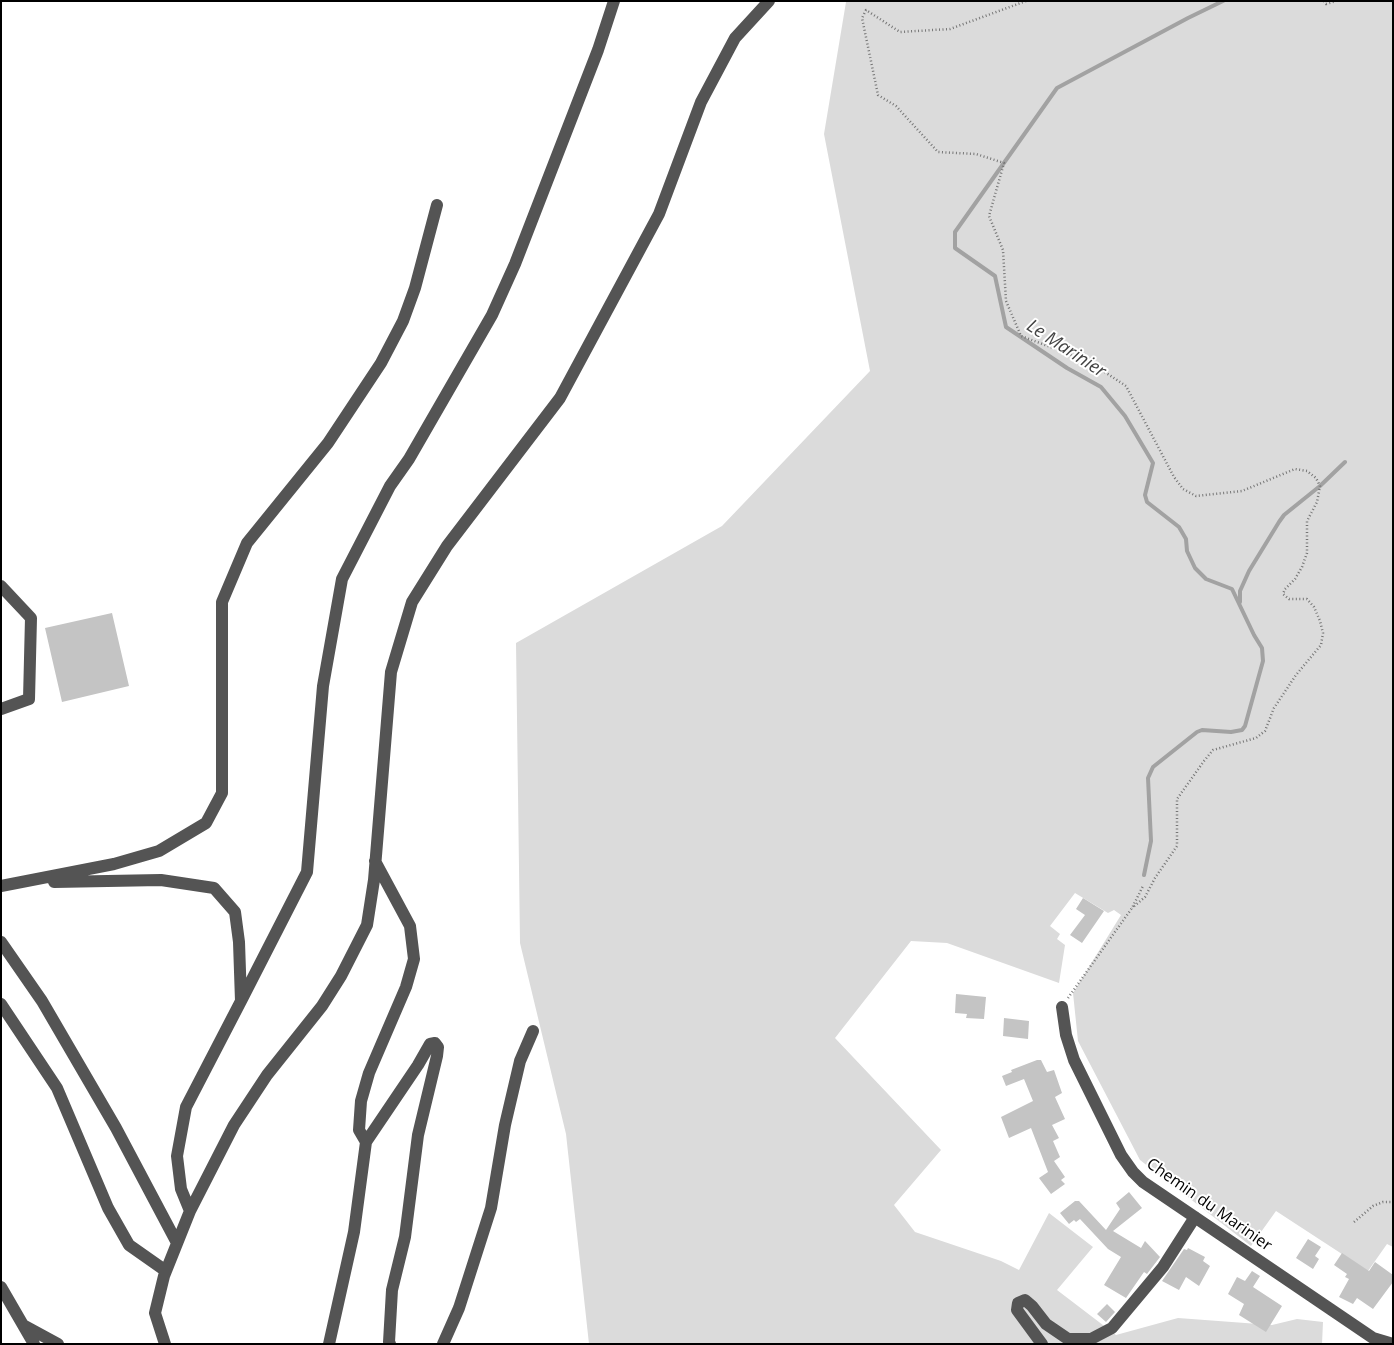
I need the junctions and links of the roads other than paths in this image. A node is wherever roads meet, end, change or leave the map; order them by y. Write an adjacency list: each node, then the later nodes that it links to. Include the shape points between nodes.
1 (614, 1): 10 (street, via 598,50 492,315 390,486 342,579 323,686 307,872)
2 (769, 1): 6 (street, via 735,38 701,102 658,214 560,398 447,546 412,602 391,672)
3 (437, 205): 7 (street, via 415,288 403,321 381,363 328,443 247,542 222,602 222,793 206,823 159,851 114,864)
4 (1, 586): 5 (street, via 31,618 29,699)
5 (1, 708)
6 (375, 861): 14 (street, via 410,926 414,959 361,1100 359,1130); 15 (street, via 366,926 341,976 322,1006 266,1075 234,1125)
7 (19, 883): 8 (street); 10 (street, via 161,880 214,888 235,912)
8 (1, 886)
9 (1, 942): 17 (street, via 42,1001 116,1128)
10 (241, 1001): 15 (street, via 186,1107 176,1156 181,1190)
11 (1, 1004): 18 (street, via 57,1088 108,1208 129,1245)
12 (1062, 1007): 16 (street, Chemin du Marinier, via 1074,1060 1121,1155 1143,1182)
13 (533, 1031): 26 (street, via 520,1061 490,1208 459,1308)
14 (366, 1142): 24 (street, via 354,1232); 25 (street, via 430,1044 435,1043 437,1056 418,1135 405,1237 392,1290)
15 (190, 1211): 17 (street)
16 (1195, 1217): 27 (street, via 1163,1266 1112,1328 1091,1339 1068,1339 1046,1324 1025,1300 1018,1303 1017,1310); 28 (street, Chemin du Marinier, via 1373,1338)
17 (177, 1243): 18 (street)
18 (166, 1271): 23 (street, via 155,1313)
19 (1, 1287): 20 (street)
20 (23, 1325): 21 (street); 22 (street)
21 (34, 1344)
22 (58, 1344)
23 (164, 1344)
24 (329, 1344)
25 (390, 1344)
26 (442, 1344)
27 (1042, 1344)
28 (1393, 1344)

